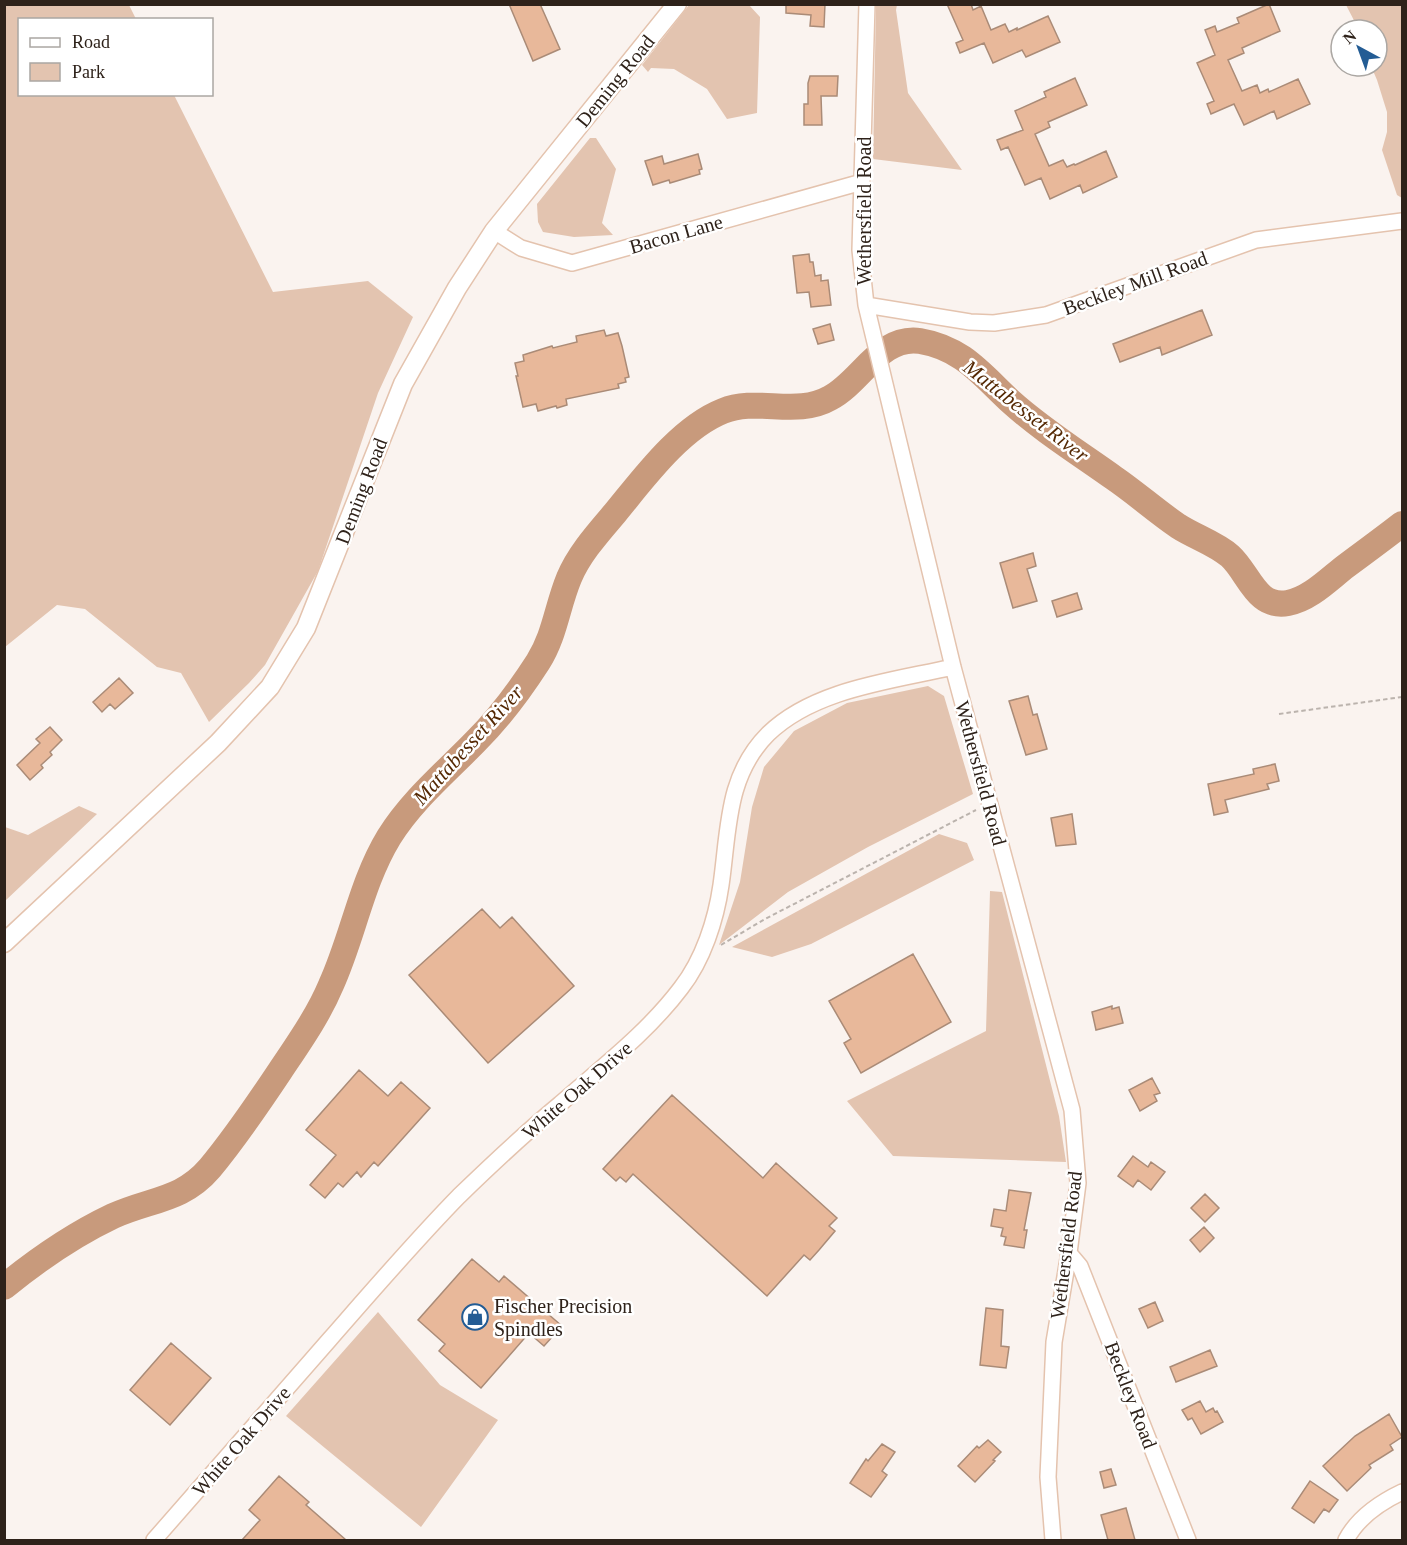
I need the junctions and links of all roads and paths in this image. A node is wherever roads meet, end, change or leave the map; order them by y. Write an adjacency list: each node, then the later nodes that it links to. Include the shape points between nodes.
1 (677, 4): 5 (main road, Deming Road)
2 (867, 4): 3 (street, Wethersfield Road)
3 (862, 182): 5 (street, Bacon Lane, via 572,263 521,248); 6 (street, Wethersfield Road, via 860,250)
4 (1402, 221): 6 (street, Beckley Mill Road, via 1256,240 1046,315 1015,321 970,322)
5 (494, 231): 11 (main road, Deming Road, via 403,384 306,628 270,687 218,744)
6 (867, 305): 7 (street, Wethersfield Road)
7 (952, 667): 10 (street, Wethersfield Road); 15 (street, White Oak Drive, via 813,703 766,736 748,760 733,793 714,915 684,985 658,1018 458,1197)
8 (1402, 697): 9 (path)
9 (1278, 714)
10 (988, 804): 12 (path); 13 (street, Wethersfield Road, via 1072,1110 1078,1183)
11 (4, 943)
12 (719, 945)
13 (1069, 1253): 16 (street, Wethersfield Road, via 1054,1342 1048,1477); 17 (street, Beckley Road, via 1080,1266)
14 (1402, 1492): 18 (street, via 1365,1515)
15 (154, 1540)
16 (1053, 1540)
17 (1188, 1540)
18 (1347, 1540)

